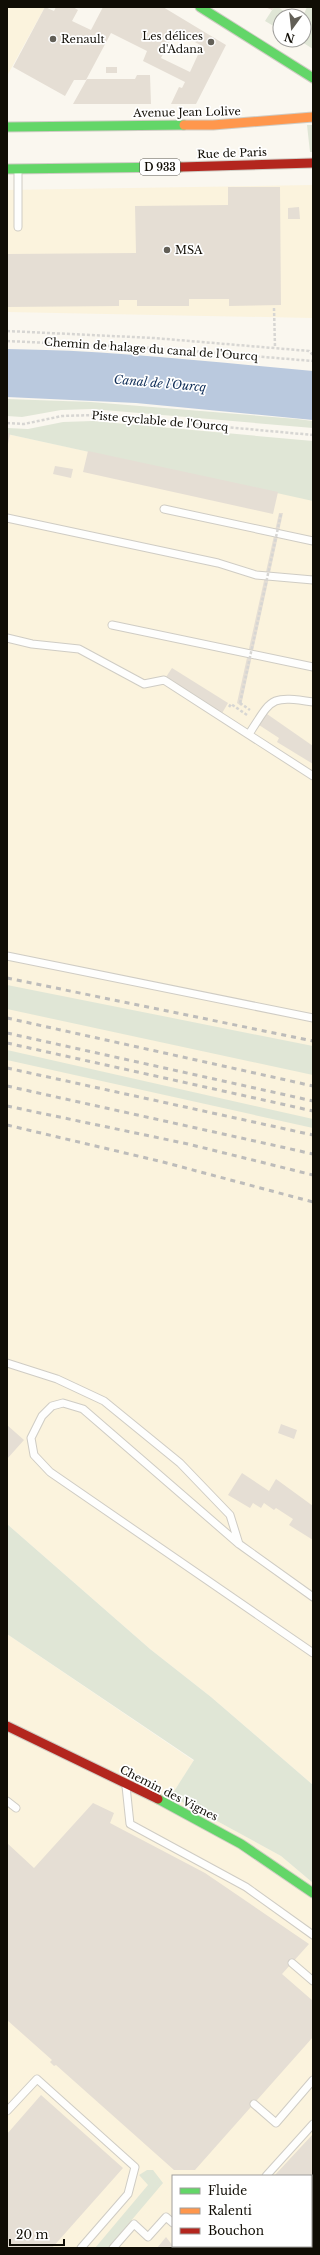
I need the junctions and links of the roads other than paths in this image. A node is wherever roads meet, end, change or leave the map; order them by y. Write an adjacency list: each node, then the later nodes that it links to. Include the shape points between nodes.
1 (200, 7): 2 (main road)
2 (313, 78)
3 (313, 117): 4 (main road, Avenue Jean Lolive, via 213,125)
4 (7, 127)
5 (313, 163): 7 (main road, Rue de Paris / D 933)
6 (7, 169): 7 (main road, Rue de Paris / D 933)
7 (18, 169): 8 (lane)
8 (18, 227)
9 (164, 509): 11 (lane)
10 (7, 518): 12 (lane, via 218,563 242,572)
11 (313, 541)
12 (313, 580)
13 (112, 625): 15 (lane)
14 (7, 638): 17 (lane, via 32,644 79,649 144,684 164,680)
15 (313, 667)
16 (313, 702): 17 (lane, via 285,697 269,703)
17 (249, 734): 18 (lane)
18 (313, 776)
19 (7, 956): 20 (lane)
20 (313, 1018)
21 (7, 1363): 22 (lane, via 57,1379 104,1401 180,1463 230,1515)
22 (239, 1544): 23 (lane); 24 (lane, via 83,1410 63,1403 52,1406 42,1416 31,1438 34,1455 50,1472)
23 (313, 1597)
24 (313, 1653)
25 (7, 1726): 26 (main road, Chemin des Vignes)
26 (126, 1784): 29 (main road, Chemin des Vignes, via 213,1828 270,1861); 30 (lane, via 130,1824 246,1887)
27 (7, 1801): 28 (lane)
28 (16, 1808)
29 (313, 1893)
30 (313, 1935)
31 (292, 1963): 32 (lane)
32 (313, 1982)
33 (313, 2080): 34 (lane, via 276,2123)
34 (254, 2104)
35 (7, 2111): 39 (lane, via 37,2079 135,2167 128,2194)
36 (313, 2124): 37 (lane)
37 (267, 2175)
38 (172, 2222): 40 (lane, via 166,2217 148,2237 134,2224)
39 (81, 2248)
40 (113, 2248)

